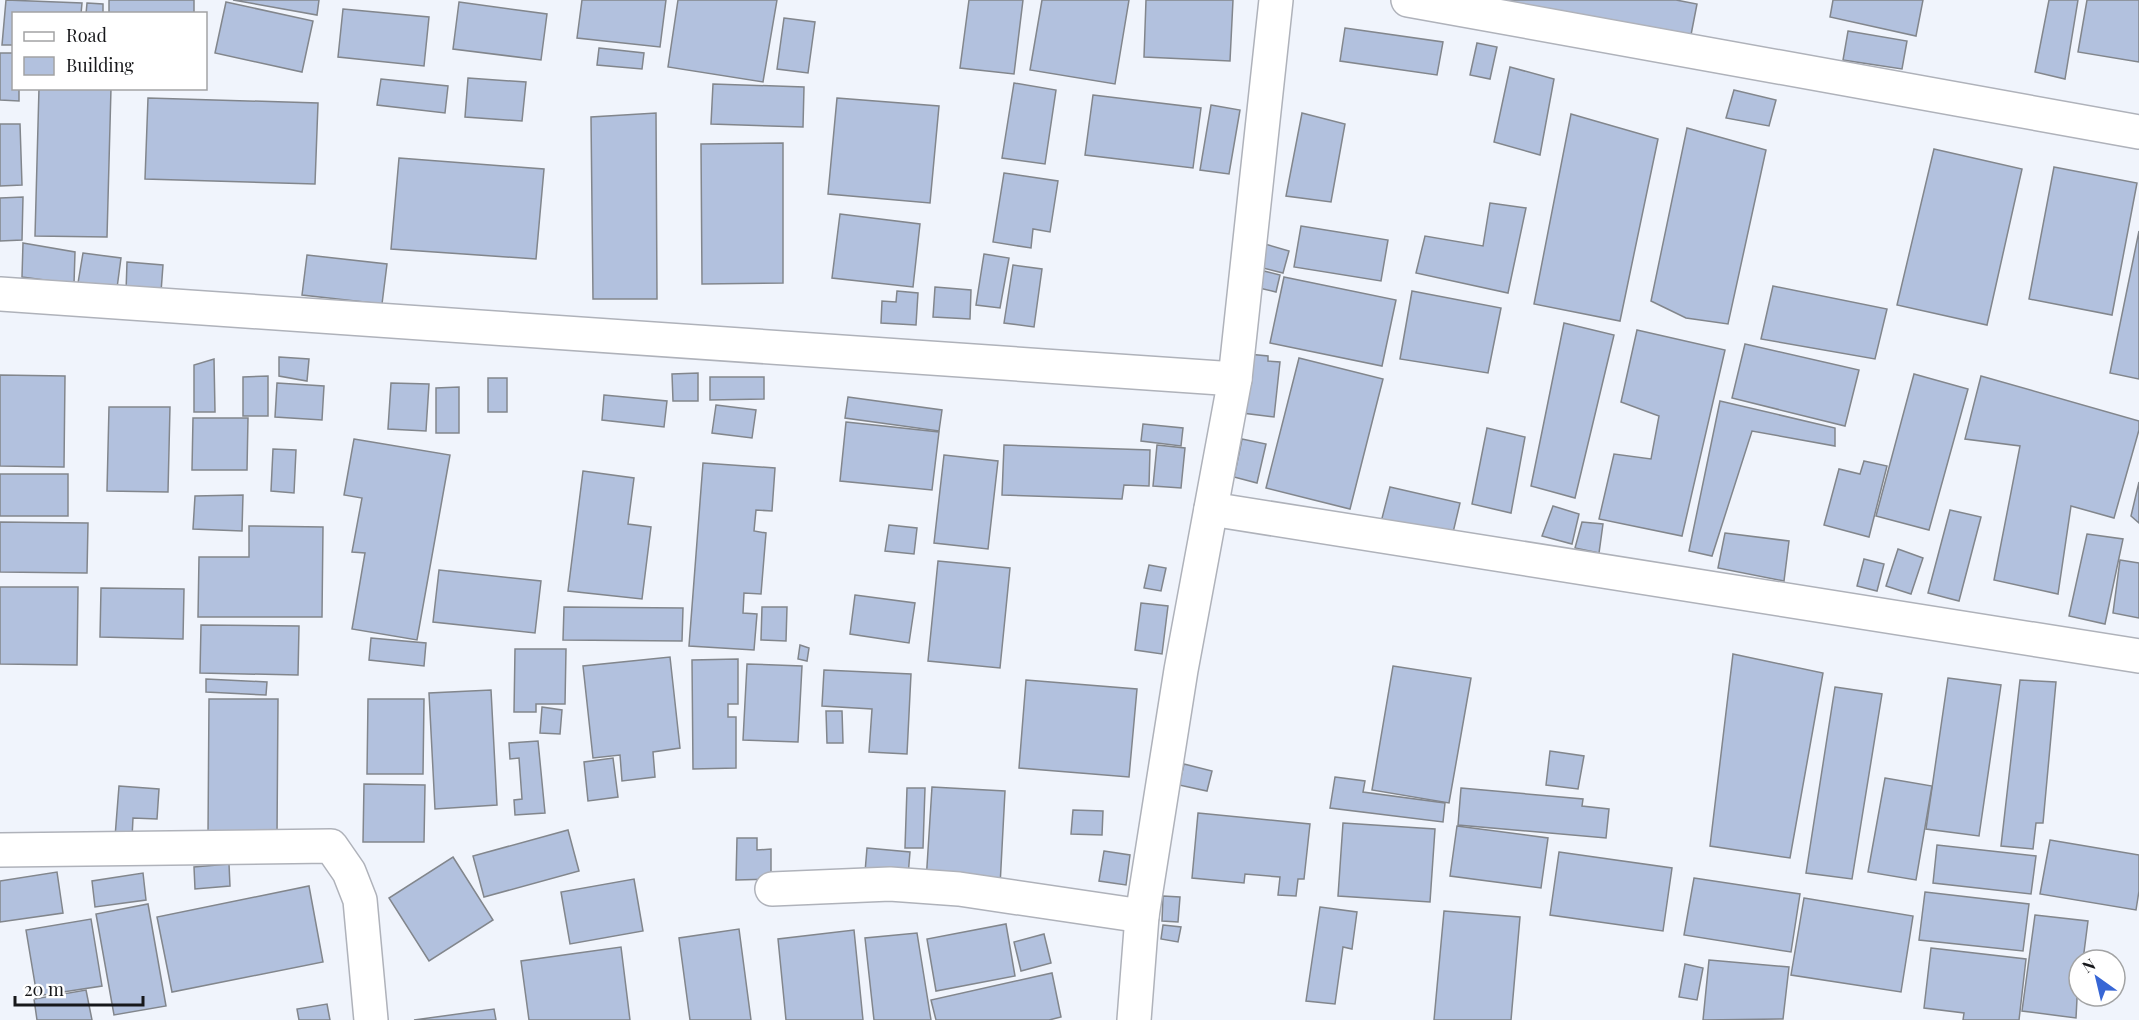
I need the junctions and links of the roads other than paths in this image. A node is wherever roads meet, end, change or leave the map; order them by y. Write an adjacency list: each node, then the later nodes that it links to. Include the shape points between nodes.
1 (1276, 0): 5 (street)
2 (1408, 0): 3 (street)
3 (2139, 132)
4 (0, 294): 5 (street)
5 (1235, 380): 6 (street)
6 (1211, 509): 7 (street); 10 (street)
7 (2139, 656)
8 (0, 850): 11 (street, via 331,846 349,872 360,900)
9 (772, 889): 10 (street, via 890,884 959,889)
10 (1142, 916): 12 (street)
11 (371, 1020)
12 (1134, 1020)

